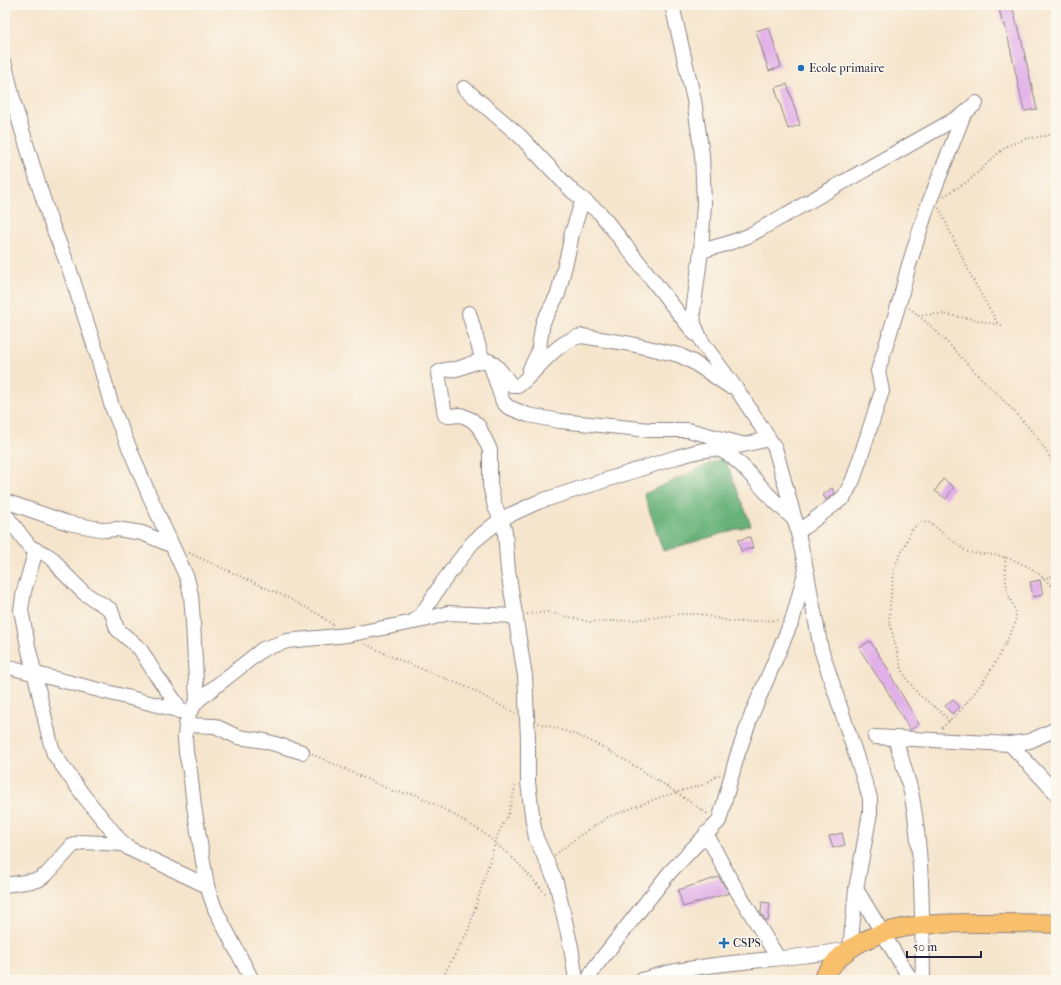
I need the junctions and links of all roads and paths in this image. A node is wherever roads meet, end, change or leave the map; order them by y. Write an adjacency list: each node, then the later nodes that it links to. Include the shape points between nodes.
1 (672, 5): 9 (street, via 694,100 702,156)
2 (5, 65): 27 (street, via 40,189 69,268 112,407)
3 (464, 88): 7 (street, via 520,136 572,191)
4 (976, 103): 5 (street)
5 (964, 114): 8 (street); 9 (street, via 748,236)
6 (1056, 134): 8 (path, via 1025,138 1007,146 970,180)
7 (583, 199): 15 (street, via 600,213); 17 (street, via 558,294 543,322 538,353)
8 (931, 205): 10 (street, via 908,268); 13 (path)
9 (702, 251): 15 (street, via 693,312 694,324)
10 (900, 300): 12 (path); 26 (street, via 878,371 882,391 853,480 844,497)
11 (469, 313): 16 (street)
12 (918, 315): 13 (path, via 942,314); 22 (path, via 1028,427)
13 (998, 324): 14 (path)
14 (1004, 326)
15 (702, 342): 18 (street)
16 (486, 361): 17 (street, via 494,364 512,386 518,386); 20 (street, via 502,402 528,415 560,421 650,430 688,430); 25 (street, via 438,373 445,415 467,416 479,428 490,450 492,498)
17 (523, 382): 18 (street, via 556,350 568,341 582,336 678,355)
18 (740, 394): 19 (street)
19 (769, 439): 20 (street); 26 (street, via 777,454)
20 (744, 444): 21 (street)
21 (721, 450): 25 (street, via 699,451 677,457 550,498); 26 (street, via 741,464)
22 (1056, 469)
23 (5, 501): 27 (street, via 68,523 142,533)
24 (5, 514): 28 (street)
25 (501, 519): 34 (street); 36 (street, via 473,542 422,614)
26 (796, 526): 30 (street)
27 (171, 545): 39 (street, via 180,560 191,595)
28 (36, 550): 38 (street, via 21,610); 40 (street, via 53,559 84,593 111,610 117,629 140,650)
29 (1004, 557): 32 (path, via 1028,566); 42 (path, via 1008,593 1015,610 1015,624 985,679 962,709); 42 (path, via 972,554 930,523 922,522 914,527 894,568 889,620 900,664 918,694)
30 (806, 569): 35 (street); 60 (street, via 821,649 870,798 870,813)
31 (1056, 575): 32 (path)
32 (1043, 579): 33 (path)
33 (1056, 590)
34 (516, 616): 35 (path, via 548,612 590,622 682,614 699,614 733,622); 36 (street, via 448,613); 41 (street, via 525,676)
35 (793, 618): 53 (street, via 752,714 737,756)
36 (413, 622): 39 (street, via 347,635 287,641 263,649)
37 (5, 666): 38 (street)
38 (35, 675): 40 (street); 56 (street, via 54,754)
39 (197, 701): 40 (street)
40 (184, 716): 48 (street, via 238,737 265,741); 59 (street, via 186,753)
41 (527, 720): 51 (path, via 567,731 590,741); 57 (street, via 528,782 533,822 536,838)
42 (949, 721): 46 (path)
43 (1056, 729): 47 (street, via 1030,741)
44 (875, 737): 45 (street)
45 (895, 738): 46 (street); 63 (street, via 908,783 917,830 922,882)
46 (932, 740): 47 (street)
47 (1010, 744): 52 (street)
48 (302, 752): 55 (path, via 395,792 415,794 484,833)
49 (722, 771): 51 (path, via 705,784)
50 (518, 777): 55 (path, via 508,815)
51 (676, 792): 53 (path); 57 (path, via 608,817)
52 (1056, 793)
53 (719, 822): 54 (street)
54 (706, 833): 66 (street, via 730,879); 70 (street, via 670,872 599,962)
55 (495, 843): 61 (path, via 516,861); 68 (path, via 468,931)
56 (123, 844): 58 (street, via 77,843 38,880); 59 (street)
57 (547, 862): 69 (street, via 560,896)
58 (5, 885)
59 (207, 886): 67 (street)
60 (856, 889): 64 (street); 65 (street)
61 (550, 898)
62 (1056, 924): 63 (main road)
63 (922, 925): 64 (main road); 74 (street)
64 (883, 934): 65 (main road); 73 (street)
65 (850, 948): 66 (street, via 818,955); 72 (main road, via 828,970)
66 (778, 958): 71 (street, via 685,969)
67 (252, 980)
68 (441, 980)
69 (576, 980)
70 (588, 980)
71 (642, 980)
72 (822, 980)
73 (911, 980)
74 (923, 980)

